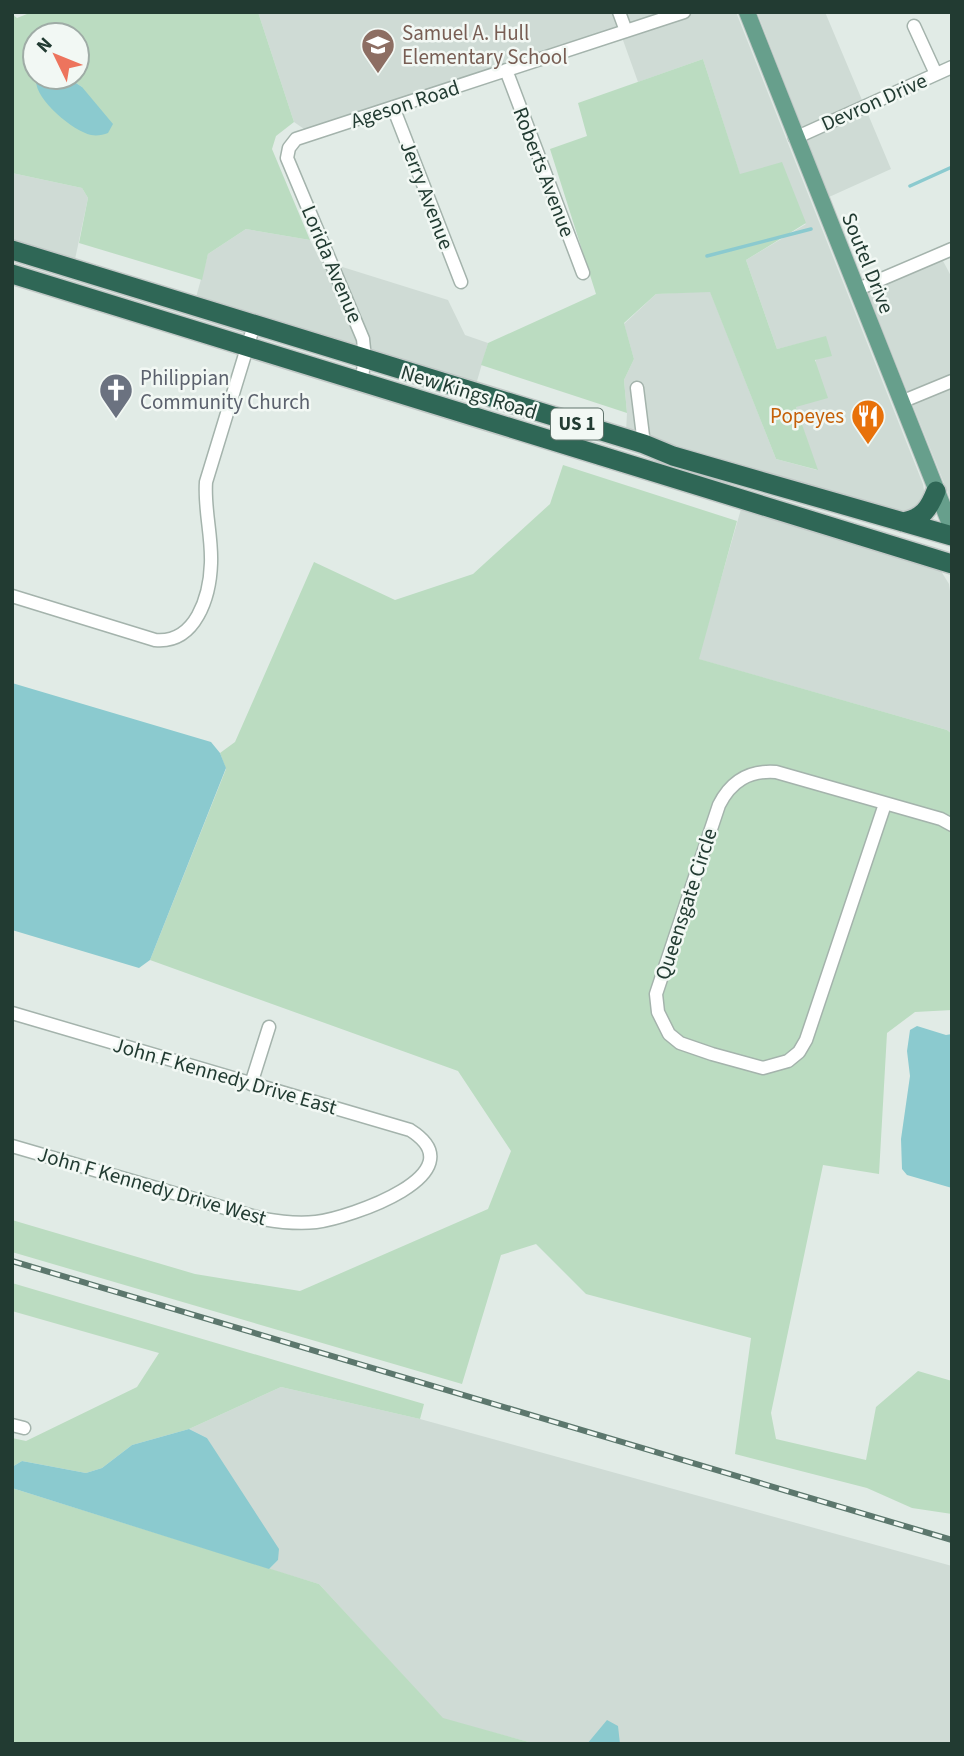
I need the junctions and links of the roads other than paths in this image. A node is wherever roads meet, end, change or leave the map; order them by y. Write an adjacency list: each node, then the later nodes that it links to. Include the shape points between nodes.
1 (619, 12): 5 (street)
2 (684, 12): 5 (street, Ageson Road)
3 (747, 12): 10 (main road, Soutel Drive)
4 (914, 26): 8 (street)
5 (626, 31): 7 (street, Ageson Road)
6 (952, 67): 8 (street, Devron Drive)
7 (506, 70): 9 (street, Ageson Road); 14 (street, Roberts Avenue)
8 (936, 74): 10 (street, Devron Drive)
9 (393, 107): 11 (street, Ageson Road, via 296,139); 16 (street, Jerry Avenue)
10 (795, 138): 17 (main road, Soutel Drive)
11 (289, 148): 20 (street, Lorida Avenue, via 287,158 363,339)
12 (952, 248): 17 (street)
13 (12, 250): 18 (highway, New Kings Road / US 1)
14 (583, 273)
15 (12, 274): 19 (highway, New Kings Road / US 1)
16 (461, 282)
17 (856, 290): 24 (main road, Soutel Drive)
18 (254, 325): 19 (street); 20 (highway, New Kings Road / US 1)
19 (247, 347): 22 (highway, New Kings Road / US 1); 33 (street, via 208,474 210,576 191,628 172,639 155,640)
20 (365, 359): 22 (street, Lorida Avenue); 25 (highway, New Kings Road / US 1)
21 (952, 381): 24 (street)
22 (360, 382): 27 (highway, New Kings Road / US 1)
23 (637, 388): 25 (street)
24 (901, 402): 28 (main road, Soutel Drive)
25 (643, 444): 26 (highway, New Kings Road / US 1)
26 (674, 456): 27 (street); 29 (highway, New Kings Road / US 1)
27 (662, 475): 32 (highway, New Kings Road / US 1)
28 (936, 491): 29 (highway, via 923,515); 30 (main road, Soutel Drive)
29 (903, 522): 31 (highway, New Kings Road / US 1)
30 (952, 529)
31 (952, 536)
32 (952, 565)
33 (12, 596)
34 (885, 804): 34 (street, Queensgate Circle, via 776,772 749,773 733,784 719,804 656,994 658,1012 669,1034 680,1043 763,1068 778,1066 799,1052); 35 (street, Queensgate Circle)
35 (948, 819)
36 (12, 1013): 38 (street, John F Kennedy Drive East)
37 (269, 1027): 38 (street)
38 (251, 1084): 40 (street, John F Kennedy Drive East, via 410,1130)
39 (12, 1146): 40 (street, John F Kennedy Drive West, via 262,1219 291,1223 346,1215 410,1186 428,1169)
40 (428, 1151)

